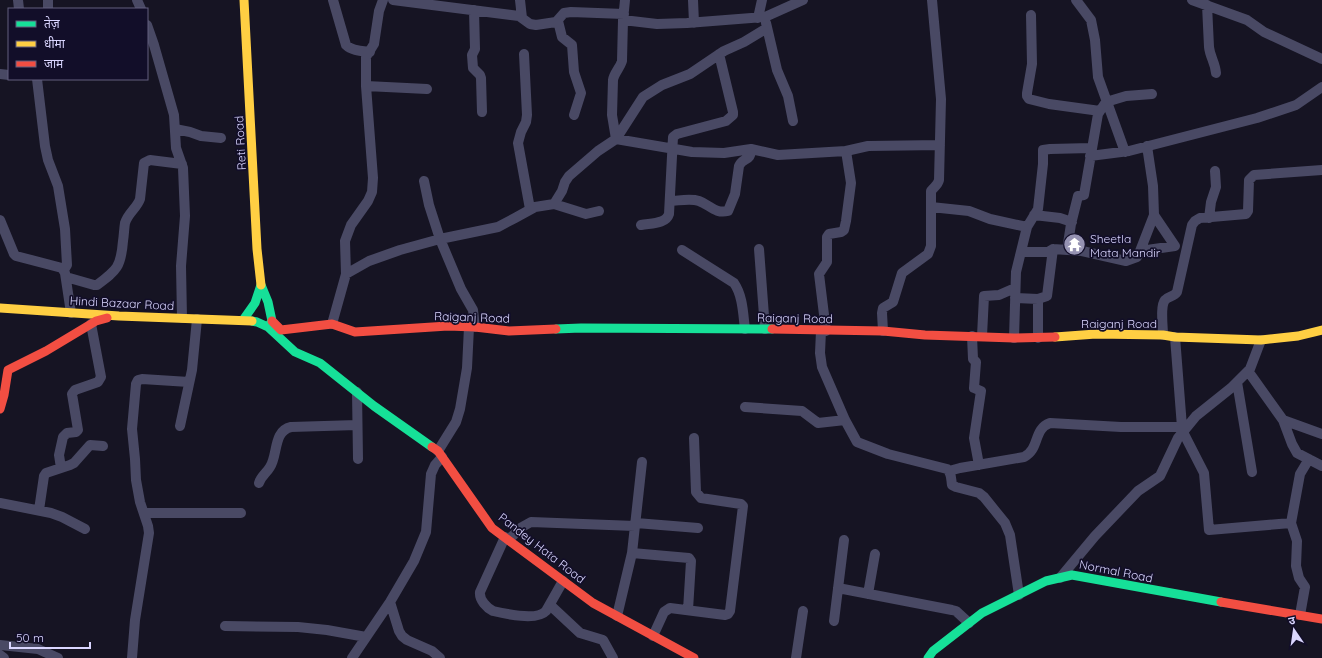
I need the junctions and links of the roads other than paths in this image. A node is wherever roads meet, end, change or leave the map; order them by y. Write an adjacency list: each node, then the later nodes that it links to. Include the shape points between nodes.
1 (244, 0): 77 (main road, Reti Road)
2 (333, 0): 24 (street, via 346,45 349,48)
3 (383, 0): 24 (street)
4 (393, 0): 14 (street)
5 (520, 0): 17 (street)
6 (625, 0): 16 (street)
7 (693, 0): 20 (street)
8 (762, 0): 18 (street)
9 (803, 0): 18 (street)
10 (932, 0): 42 (street, via 941,99)
11 (1076, 0): 34 (street, via 1091,20 1098,77)
12 (1192, 0): 13 (street)
13 (1205, 3): 27 (street, via 1247,20 1264,32); 28 (street, via 1208,47)
14 (474, 10): 17 (street); 36 (street, via 475,48 472,58 473,68 481,78)
15 (1031, 16): 35 (street, via 1032,64 1027,93 1029,99)
16 (623, 17): 19 (street, via 571,12 564,13); 20 (street, via 657,24); 41 (street, via 622,60 613,77 612,115)
17 (522, 18): 19 (street, via 536,25)
18 (762, 18): 20 (street); 21 (street)
19 (558, 21): 37 (street, via 562,37 572,44 574,72 581,93)
20 (694, 23)
21 (767, 28): 26 (street); 38 (street)
22 (148, 30): 23 (street)
23 (151, 45): 39 (street, via 174,115)
24 (370, 52): 30 (street, via 366,57)
25 (524, 54): 56 (street, via 527,115 518,143)
26 (719, 54): 41 (street, via 690,74 662,85 643,97); 44 (street, via 733,115 726,120 677,134 672,139)
27 (1322, 59)
28 (1216, 73)
29 (37, 80): 75 (street, via 45,146 58,186 65,229)
30 (366, 86): 32 (street); 76 (street, via 372,192 347,232)
31 (1322, 87): 43 (street, via 1296,105 1257,118)
32 (427, 89)
33 (1152, 94): 34 (street, via 1126,96)
34 (1106, 102): 35 (street); 48 (street)
35 (1100, 111): 47 (street)
36 (482, 112)
37 (574, 115)
38 (793, 121)
39 (175, 129): 40 (street); 49 (street, via 176,148)
40 (221, 138)
41 (616, 139): 44 (street); 54 (street, via 569,176)
42 (940, 145): 46 (street, via 868,146); 55 (street, via 939,180 932,191)
43 (1147, 146): 48 (street); 59 (street)
44 (673, 149): 45 (street, via 724,153); 53 (street)
45 (751, 150): 46 (street, via 778,155); 53 (street, via 749,157 739,166 735,194 728,211 715,210 695,200)
46 (846, 151): 93 (street, via 851,183 846,221 844,230 829,234 827,237 826,262 820,274)
47 (1091, 152): 48 (street); 58 (street, via 1043,150 1038,209); 62 (street, via 1084,194 1078,196)
48 (1126, 152)
49 (182, 164): 75 (street, via 150,160 144,163 140,199 127,217 121,261 111,274 94,285); 83 (street, via 185,216 181,266)
50 (1322, 170): 60 (street, via 1254,174 1249,180 1246,214)
51 (1215, 171): 60 (street, via 1216,187)
52 (424, 181): 66 (street)
53 (670, 201): 63 (street, via 668,218)
54 (554, 204): 56 (street); 57 (street, via 586,214)
55 (931, 207): 64 (street, via 970,211 990,219); 94 (street, via 930,250 902,273 893,302 883,308)
56 (530, 209): 66 (street, via 498,226)
57 (599, 211)
58 (1034, 215): 62 (street); 64 (street)
59 (1154, 215): 67 (street); 73 (street)
60 (1209, 218): 68 (street, via 1195,221)
61 (0, 220): 65 (street)
62 (1072, 222): 72 (street)
63 (641, 225)
64 (1027, 227): 74 (street)
65 (3, 236): 75 (street, via 16,256 62,268)
66 (440, 239): 76 (street, via 369,261); 89 (street, via 461,289 473,310)
67 (1175, 246): 68 (street); 73 (street)
68 (1188, 246): 95 (street, via 1177,292 1167,298 1162,306)
69 (759, 249): 91 (street)
70 (1053, 249): 72 (street); 74 (street, via 1048,252); 79 (street, via 1047,296)
71 (682, 250): 90 (street, via 738,289)
72 (1067, 250): 73 (street, via 1126,261 1137,257)
73 (1140, 251)
74 (1021, 252): 78 (street, via 1016,272)
75 (65, 274): 81 (street)
76 (346, 274): 88 (street)
77 (261, 285): 85 (main road, via 255,303); 87 (main road, via 268,302)
78 (1015, 293): 79 (street); 96 (street, via 984,296); 98 (street)
79 (1038, 299): 99 (street)
80 (0, 308): 81 (main road, Hindi Bazaar Road)
81 (71, 313): 82 (main road, Hindi Bazaar Road)
82 (119, 316): 83 (main road, Hindi Bazaar Road); 86 (main road, via 96,320)
83 (182, 318): 84 (main road, Hindi Bazaar Road)
84 (197, 319): 85 (main road, Hindi Bazaar Road); 103 (street)
85 (243, 320): 87 (main road, Hindi Bazaar Road)
86 (90, 324): 101 (main road, via 46,352); 122 (street, via 101,377 98,382 75,390 72,394 78,430 67,433 64,437 59,455)
87 (270, 324): 88 (main road, Raiganj Road, via 281,330); 105 (main road, Pandey Hata Road, via 295,352 320,363)
88 (332, 324): 89 (main road, Raiganj Road, via 355,332 448,326)
89 (472, 327): 90 (main road, Raiganj Road, via 509,331 581,328); 116 (street, via 460,409)
90 (745, 329): 91 (main road, Raiganj Road)
91 (765, 329): 93 (main road, Raiganj Road)
92 (1322, 330): 100 (main road, Raiganj Road, via 1298,336)
93 (823, 331): 94 (main road, Raiganj Road); 108 (street, via 820,353 822,367)
94 (883, 331): 96 (main road, Raiganj Road)
95 (1164, 335): 97 (main road, Raiganj Road); 99 (main road, Raiganj Road, via 1096,334)
96 (977, 336): 98 (main road, Raiganj Road); 120 (street, via 973,359 976,362 974,388 981,391 974,438)
97 (1175, 337): 100 (main road, Raiganj Road); 112 (street)
98 (1014, 338): 99 (main road, Raiganj Road)
99 (1038, 338)
100 (1261, 340): 102 (street)
101 (4, 370): 107 (main road, via 4,395)
102 (1248, 371): 104 (street); 109 (street)
103 (190, 382): 111 (street); 128 (street, via 142,379 136,384 132,430 136,480)
104 (1237, 382): 112 (street); 124 (street)
105 (357, 392): 110 (street); 116 (main road, Pandey Hata Road)
106 (745, 407): 108 (street, via 802,411 818,423)
107 (0, 409)
108 (845, 420): 123 (street, via 857,442 888,454)
109 (1283, 420): 113 (street); 118 (street, via 1297,453)
110 (357, 425): 117 (street); 125 (street, via 286,428 282,431 270,467 260,478)
111 (180, 426)
112 (1184, 429): 120 (street, via 1050,423 1039,431 1034,448 1028,455); 130 (street, via 1204,473 1209,530); 138 (street, via 1160,476 1138,491)
113 (1322, 434)
114 (694, 438): 145 (street, via 698,496 741,504 744,509 730,611 725,615)
115 (103, 446): 122 (street, via 90,445 74,463)
116 (440, 454): 134 (main road, Pandey Hata Road, via 492,528); 143 (street, via 431,474 426,532 414,561)
117 (358, 459)
118 (1308, 459): 121 (street); 130 (street, via 1300,474)
119 (642, 462): 131 (street)
120 (979, 465): 123 (street)
121 (1322, 466)
122 (61, 468): 127 (street, via 48,471 44,476)
123 (949, 471): 142 (street, via 952,486 980,493 1005,523 1010,535)
124 (1252, 472)
125 (259, 484)
126 (0, 502): 127 (street)
127 (39, 510): 133 (street)
128 (144, 513): 129 (street); 159 (street, via 149,533 135,620)
129 (241, 513)
130 (1291, 523): 147 (street, via 1297,541 1296,566 1305,587)
131 (635, 524): 132 (street); 134 (street, via 531,522); 136 (street)
132 (698, 528)
133 (85, 529)
134 (507, 539): 139 (main road, Pandey Hata Road); 144 (street, via 479,596 493,611 518,616 540,616)
135 (844, 540): 140 (street)
136 (632, 553): 145 (street, via 692,560); 148 (street)
137 (875, 554): 141 (street)
138 (1060, 578): 142 (main road, Normal Road, via 1046,581); 147 (main road, Normal Road, via 1072,575)
139 (563, 581): 144 (street); 148 (main road, Pandey Hata Road, via 593,603)
140 (838, 588): 141 (street); 150 (street)
141 (868, 594): 151 (street, via 956,611)
142 (1019, 595): 151 (main road, Normal Road, via 982,613)
143 (390, 602): 154 (street); 161 (street, via 402,636 432,651)
144 (550, 605): 162 (street, via 580,633 603,640)
145 (688, 610): 153 (street, via 666,609)
146 (803, 611): 164 (street)
147 (1300, 615): 149 (main road, Normal Road)
148 (617, 616): 153 (main road, Pandey Hata Road)
149 (1322, 618)
150 (834, 621)
151 (969, 623): 165 (main road, Normal Road, via 932,651)
152 (226, 626): 154 (street, via 312,628)
153 (653, 636): 163 (main road, Pandey Hata Road)
154 (366, 637): 160 (street)
155 (0, 646): 158 (street, via 38,649)
156 (0, 655): 157 (street)
157 (4, 658)
158 (58, 658)
159 (132, 658)
160 (352, 658)
161 (440, 658)
162 (613, 658)
163 (694, 658)
164 (796, 658)
165 (928, 658)

